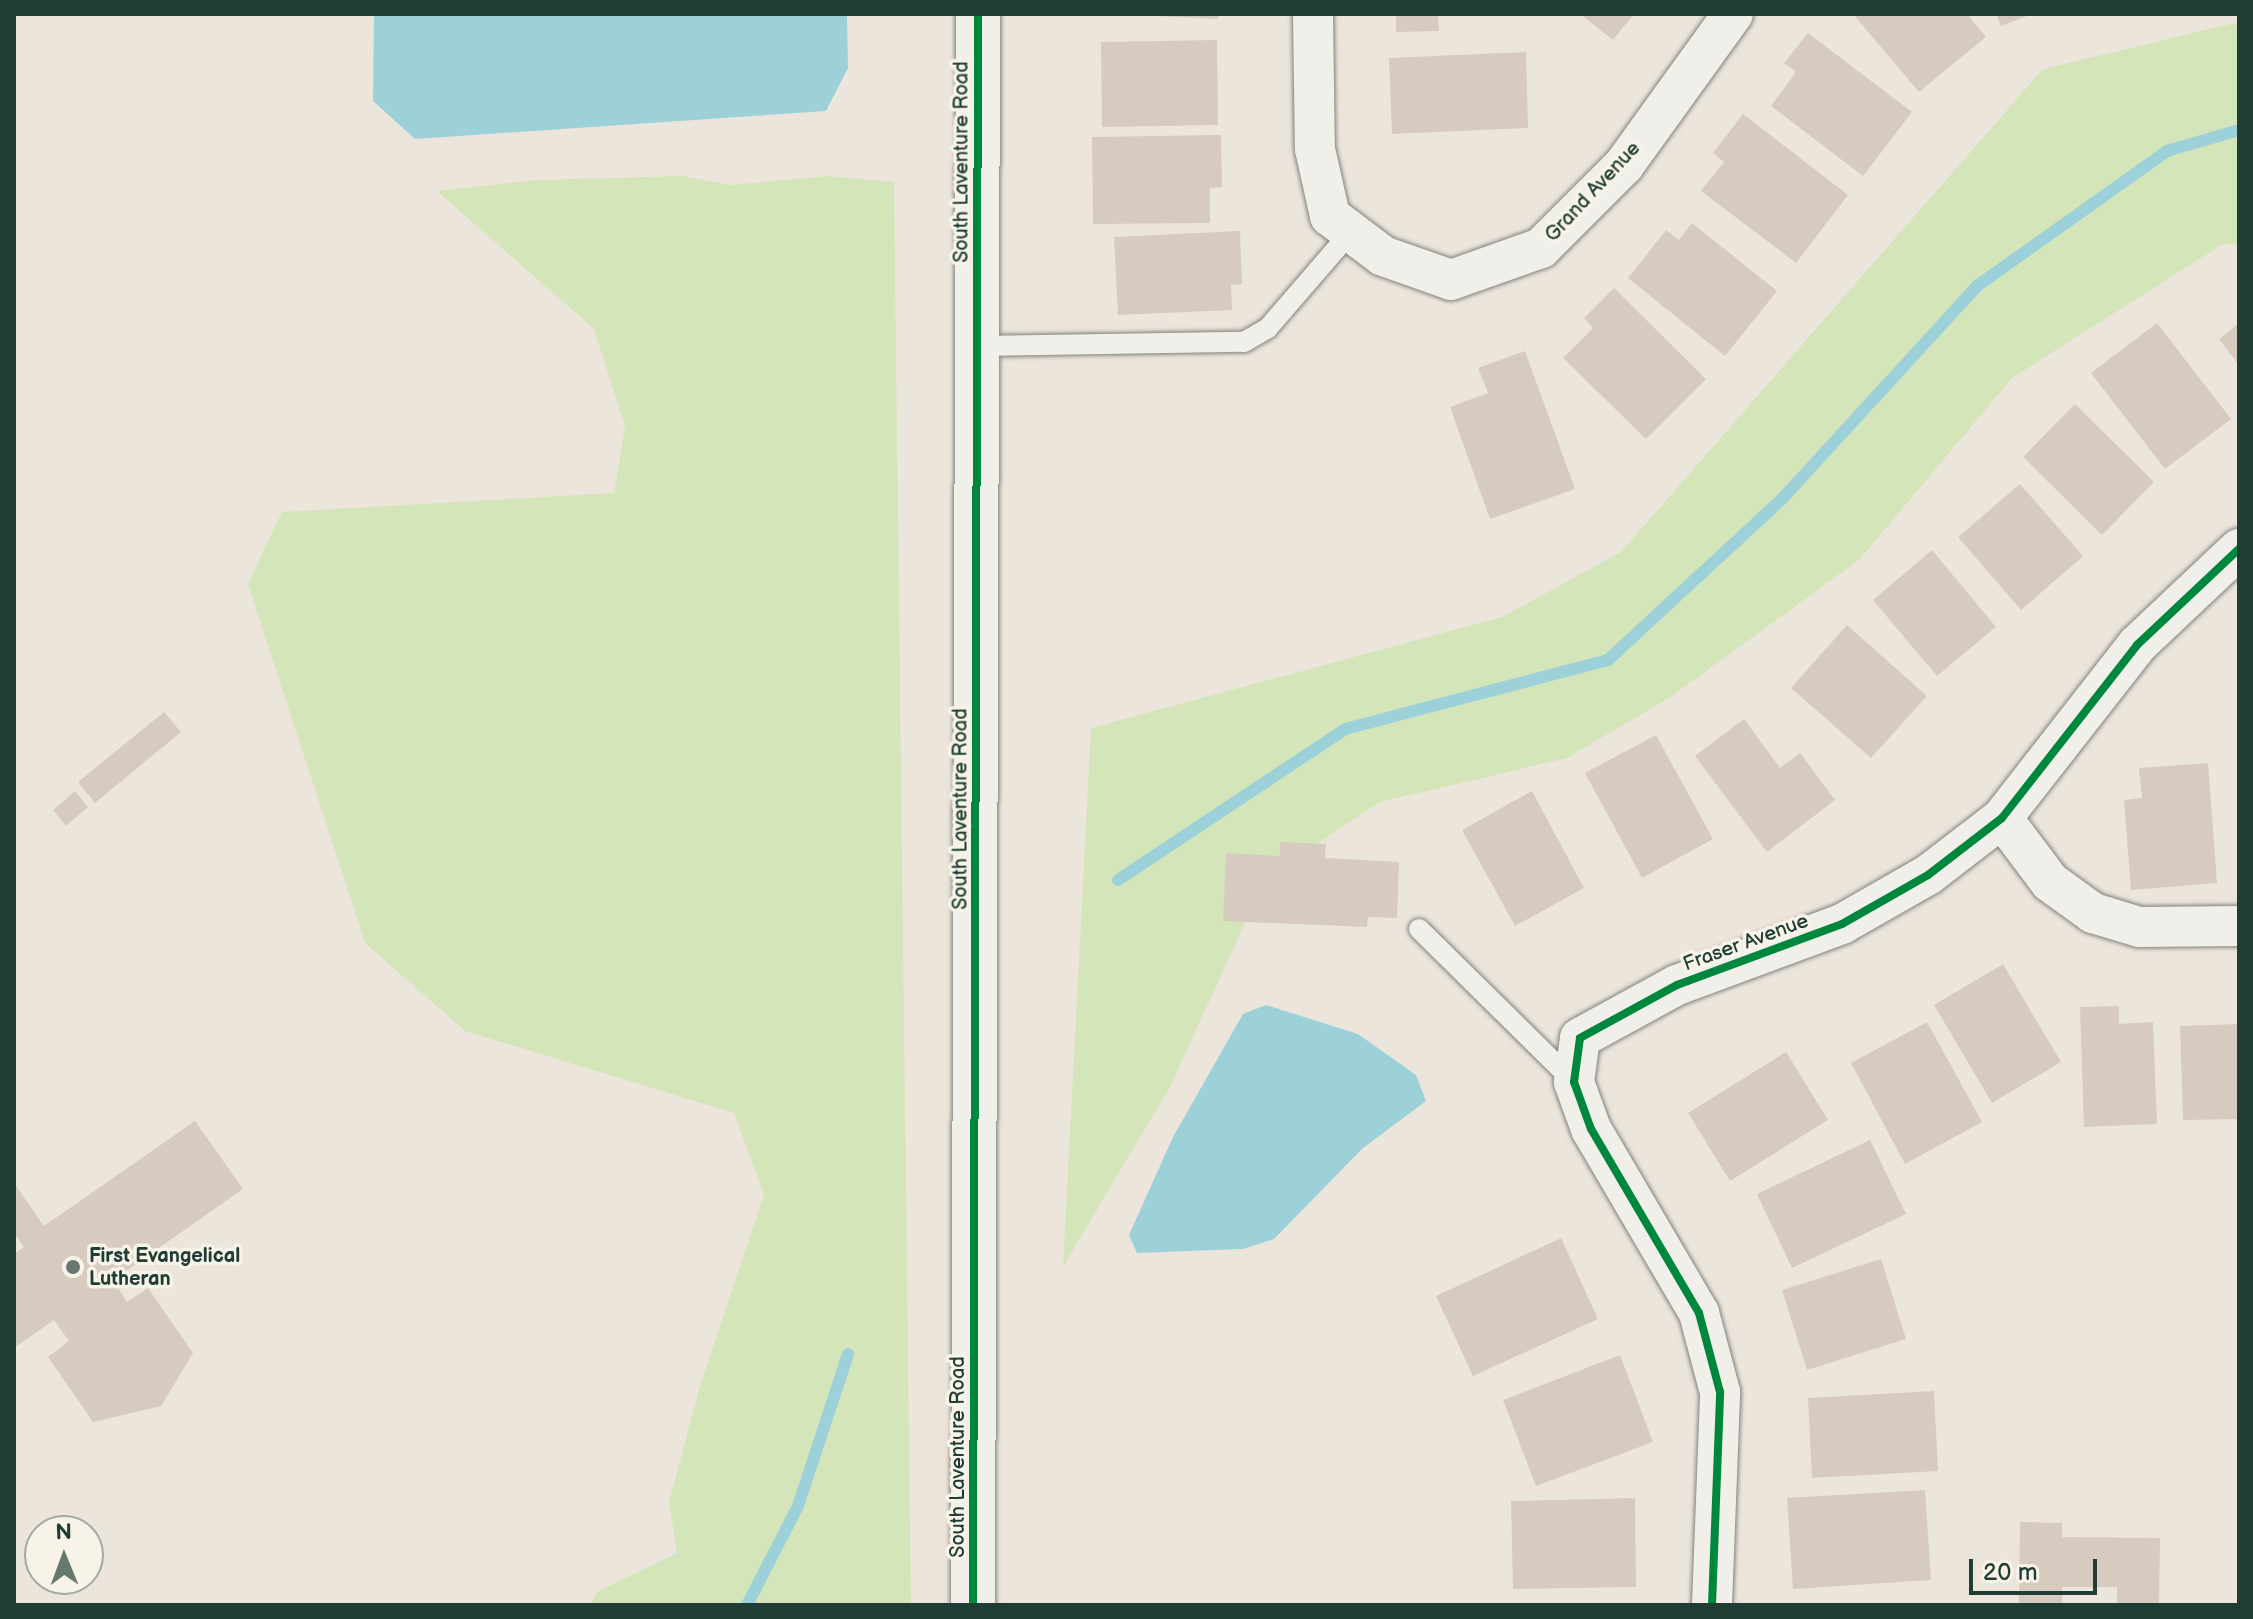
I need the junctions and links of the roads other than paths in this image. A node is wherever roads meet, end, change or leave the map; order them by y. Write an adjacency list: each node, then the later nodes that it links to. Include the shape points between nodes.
1 (978, 14): 5 (street, South Laventure Road)
2 (1313, 14): 4 (street, Grand Avenue, via 1315,149 1330,216)
3 (1733, 14): 4 (street, Grand Avenue, via 1624,165 1541,248 1451,280 1383,256)
4 (1351, 232): 5 (lane, via 1268,328 1244,342)
5 (979, 346): 11 (street, South Laventure Road)
6 (2239, 549): 7 (street, Fraser Avenue, via 2137,645)
7 (2002, 818): 8 (street, via 2050,882 2093,913 2139,927); 10 (street, Fraser Avenue, via 1928,875 1842,924 1624,1009 1580,1038)
8 (2239, 926)
9 (1419, 929): 10 (lane)
10 (1574, 1082): 12 (street, Fraser Avenue, via 1591,1129 1699,1313 1716,1379)
11 (973, 1605)
12 (1712, 1605)

